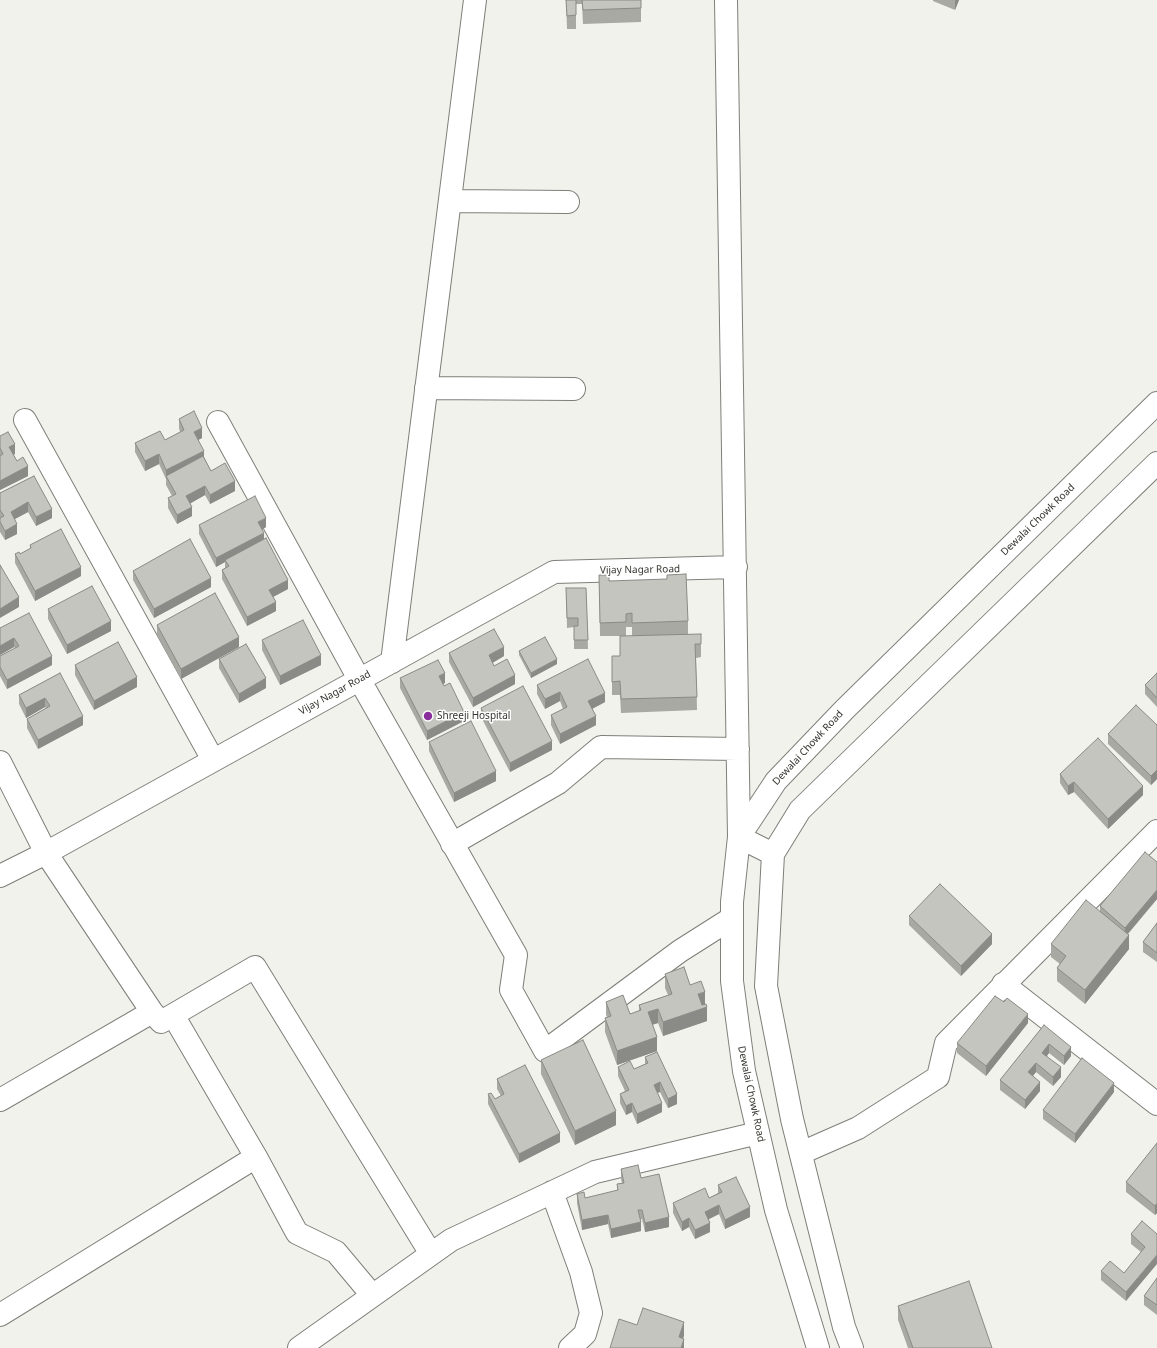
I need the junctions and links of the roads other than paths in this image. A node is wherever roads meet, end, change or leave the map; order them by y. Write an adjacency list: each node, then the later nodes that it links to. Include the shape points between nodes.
1 (475, 0): 3 (street)
2 (726, 0): 11 (street)
3 (450, 201): 4 (street); 5 (street)
4 (568, 202)
5 (426, 388): 6 (street); 12 (street)
6 (574, 389)
7 (1157, 403): 17 (street, Dewalai Chowk Road, via 813,742 776,781)
8 (25, 420): 15 (street)
9 (218, 422): 13 (street)
10 (1157, 463): 21 (street, via 800,810)
11 (736, 567): 12 (street, Vijay Nagar Road, via 554,572); 14 (street)
12 (392, 662): 13 (street, Vijay Nagar Road)
13 (359, 679): 15 (street, Vijay Nagar Road); 19 (street)
14 (738, 749): 17 (street); 19 (street, via 601,747 558,783)
15 (213, 760): 20 (street, Vijay Nagar Road)
16 (0, 762): 20 (street)
17 (740, 837): 21 (street); 23 (street, Dewalai Chowk Road)
18 (1154, 840): 24 (street)
19 (452, 844): 23 (street, via 516,956 511,990 545,1051 680,951)
20 (46, 853): 22 (street, Vijay Nagar Road); 25 (street)
21 (773, 854): 30 (street, via 766,986)
22 (0, 876)
23 (732, 918): 29 (street, Dewalai Chowk Road, via 732,981 744,1071)
24 (1003, 984): 28 (street); 30 (street, via 946,1043 938,1077 858,1128)
25 (152, 1012): 26 (street, via 161,1022); 27 (street)
26 (173, 1015): 31 (street); 33 (street, via 255,968)
27 (0, 1100)
28 (1157, 1104)
29 (758, 1133): 32 (street, via 595,1172); 38 (street, Dewalai Chowk Road, via 776,1210)
30 (801, 1153): 39 (street, via 844,1327)
31 (256, 1157): 34 (street, via 297,1233 336,1252); 35 (street)
32 (552, 1192): 33 (street, via 451,1240); 37 (street, via 581,1272 591,1313 585,1334)
33 (431, 1254): 34 (street)
34 (372, 1295): 36 (street)
35 (0, 1315)
36 (310, 1346)
37 (570, 1348)
38 (818, 1348)
39 (852, 1348)

